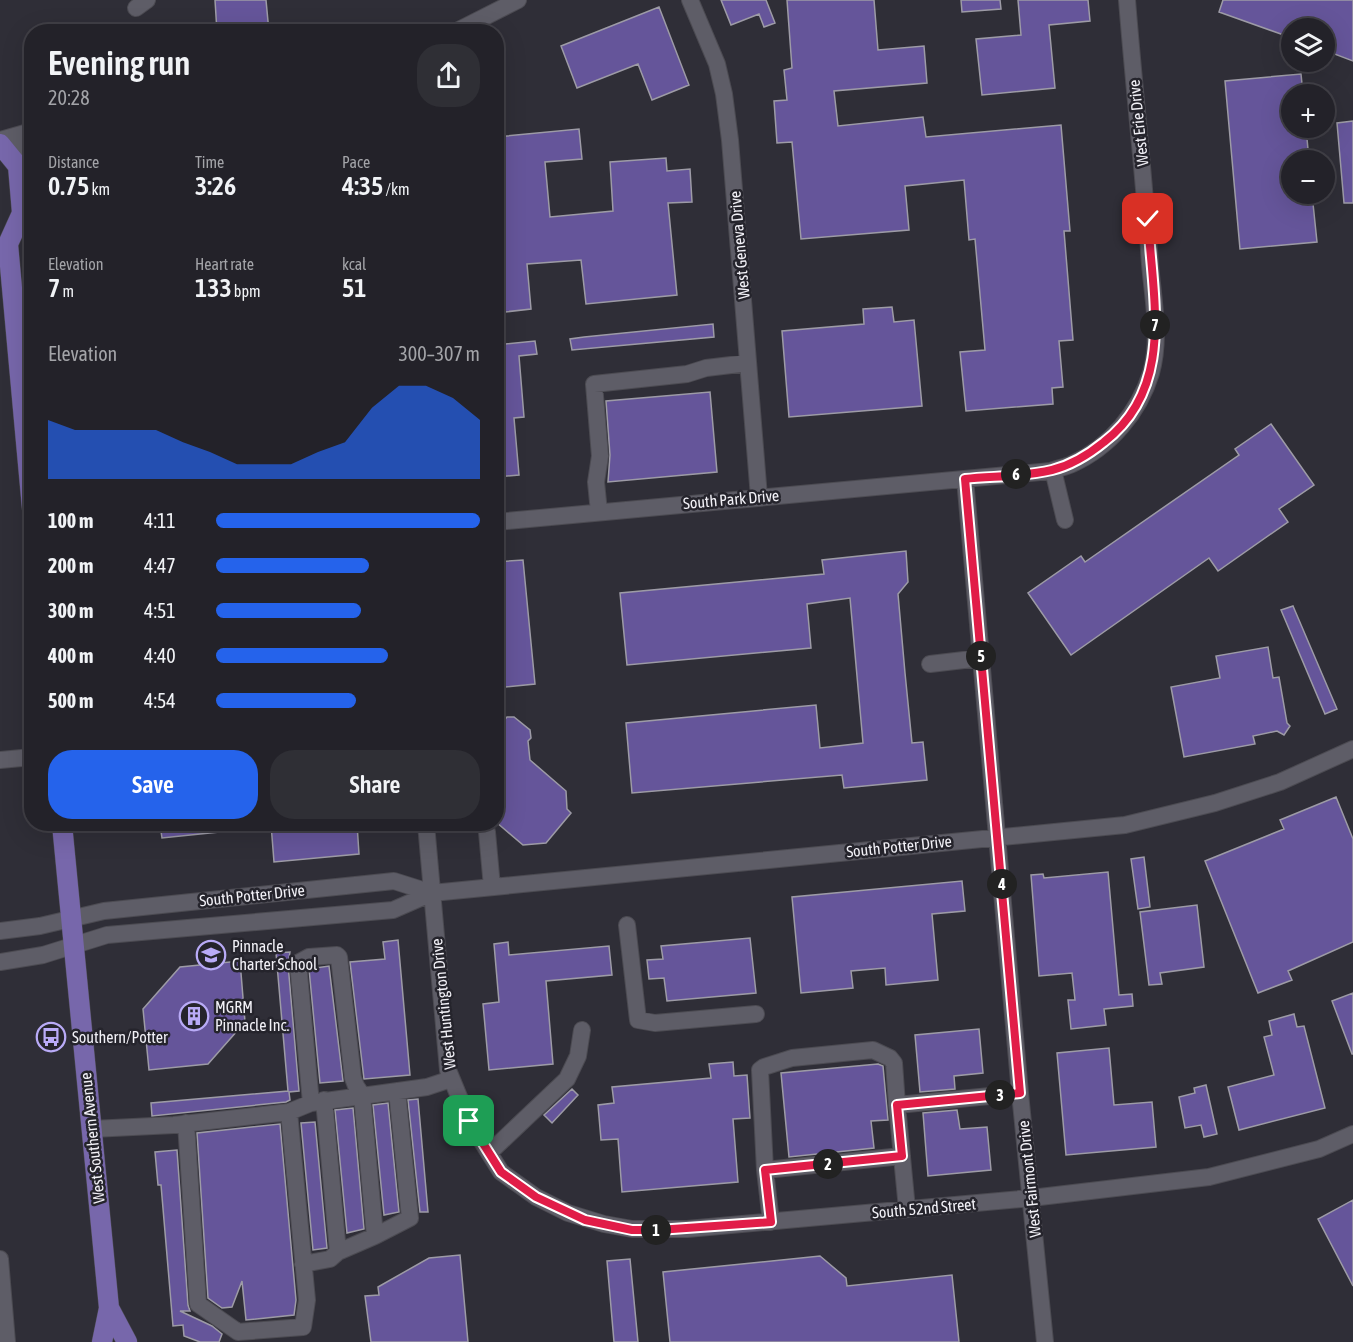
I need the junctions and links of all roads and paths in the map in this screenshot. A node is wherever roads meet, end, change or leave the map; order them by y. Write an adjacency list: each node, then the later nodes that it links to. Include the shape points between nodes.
1 (518, 0): 4 (street)
2 (690, 0): 10 (street, West Geneva Drive, via 717,64 724,94)
3 (1127, 0): 12 (street, West Erie Drive, via 1155,317 1151,372 1140,401 1112,436 1073,464)
4 (471, 24)
5 (24, 134): 6 (street)
6 (0, 142): 7 (street); 8 (main road, via 18,166 22,213)
7 (24, 151)
8 (3, 244): 9 (main road)
9 (5, 268): 11 (main road)
10 (748, 363): 14 (street, West Geneva Drive); 15 (street, via 594,384 600,456 596,482)
11 (24, 437)
12 (1053, 470): 13 (street, West Erie Drive); 16 (street)
13 (965, 479): 14 (street, South Park Drive); 18 (street, West Fairmont Drive)
14 (759, 497): 15 (street, South Park Drive)
15 (599, 512): 17 (street, South Park Drive)
16 (1065, 520)
17 (504, 521)
18 (981, 658): 19 (street); 26 (street, West Fairmont Drive)
19 (930, 664)
20 (1353, 749): 26 (street, South Potter Drive, via 1280,782 1168,815 1125,825)
21 (24, 758): 22 (street)
22 (0, 760)
23 (63, 831): 29 (main road, West Southern Avenue)
24 (427, 831): 28 (street, West Huntington Drive)
25 (487, 832): 27 (street)
26 (998, 837): 27 (street, South Potter Drive); 38 (street, West Fairmont Drive)
27 (492, 887): 28 (street, South Potter Drive)
28 (432, 893): 29 (street, South Potter Drive, via 394,881 104,911); 32 (street, South Potter Drive, via 393,910 107,935); 36 (street, West Huntington Drive)
29 (71, 919): 31 (street, South Potter Drive); 32 (main road, West Southern Avenue)
30 (627, 925): 34 (street, via 639,1020 655,1023)
31 (0, 931)
32 (74, 946): 33 (street, South Potter Drive); 44 (main road, West Southern Avenue)
33 (0, 962)
34 (756, 1014)
35 (582, 1030): 46 (street, via 578,1056 567,1079)
36 (451, 1079): 37 (street); 46 (street, West Huntington Drive)
37 (397, 1091): 39 (street); 53 (street, via 410,1218)
38 (1020, 1093): 41 (street); 50 (street, West Fairmont Drive)
39 (362, 1095): 40 (street); 40 (street, via 353,1078 339,957 309,957 298,963); 53 (street)
40 (317, 1102): 42 (street); 54 (street)
41 (897, 1105): 47 (street); 48 (street, via 894,1063 873,1050 792,1058 760,1070)
42 (289, 1112): 43 (street); 56 (street)
43 (186, 1123): 44 (street); 56 (street, via 198,1304 238,1332 303,1327 307,1300)
44 (92, 1129): 57 (main road, West Southern Avenue)
45 (1353, 1134): 50 (street, South 52nd Street, via 1319,1149 1209,1177)
46 (489, 1154): 49 (street, West Huntington Drive)
47 (902, 1156): 48 (street); 51 (street)
48 (765, 1170): 52 (street)
49 (501, 1172): 52 (street, South 52nd Street, via 536,1197 568,1213 632,1230)
50 (1031, 1198): 51 (street, South 52nd Street); 61 (street, West Fairmont Drive)
51 (907, 1209): 52 (street, South 52nd Street)
52 (771, 1222)
53 (375, 1236): 54 (street)
54 (338, 1252): 56 (street, via 330,1259)
55 (0, 1259): 58 (street)
56 (303, 1264)
57 (110, 1308): 59 (main road, West Southern Avenue); 60 (main road, West Southern Avenue)
58 (7, 1342)
59 (102, 1342)
60 (127, 1342)
61 (1045, 1342)

